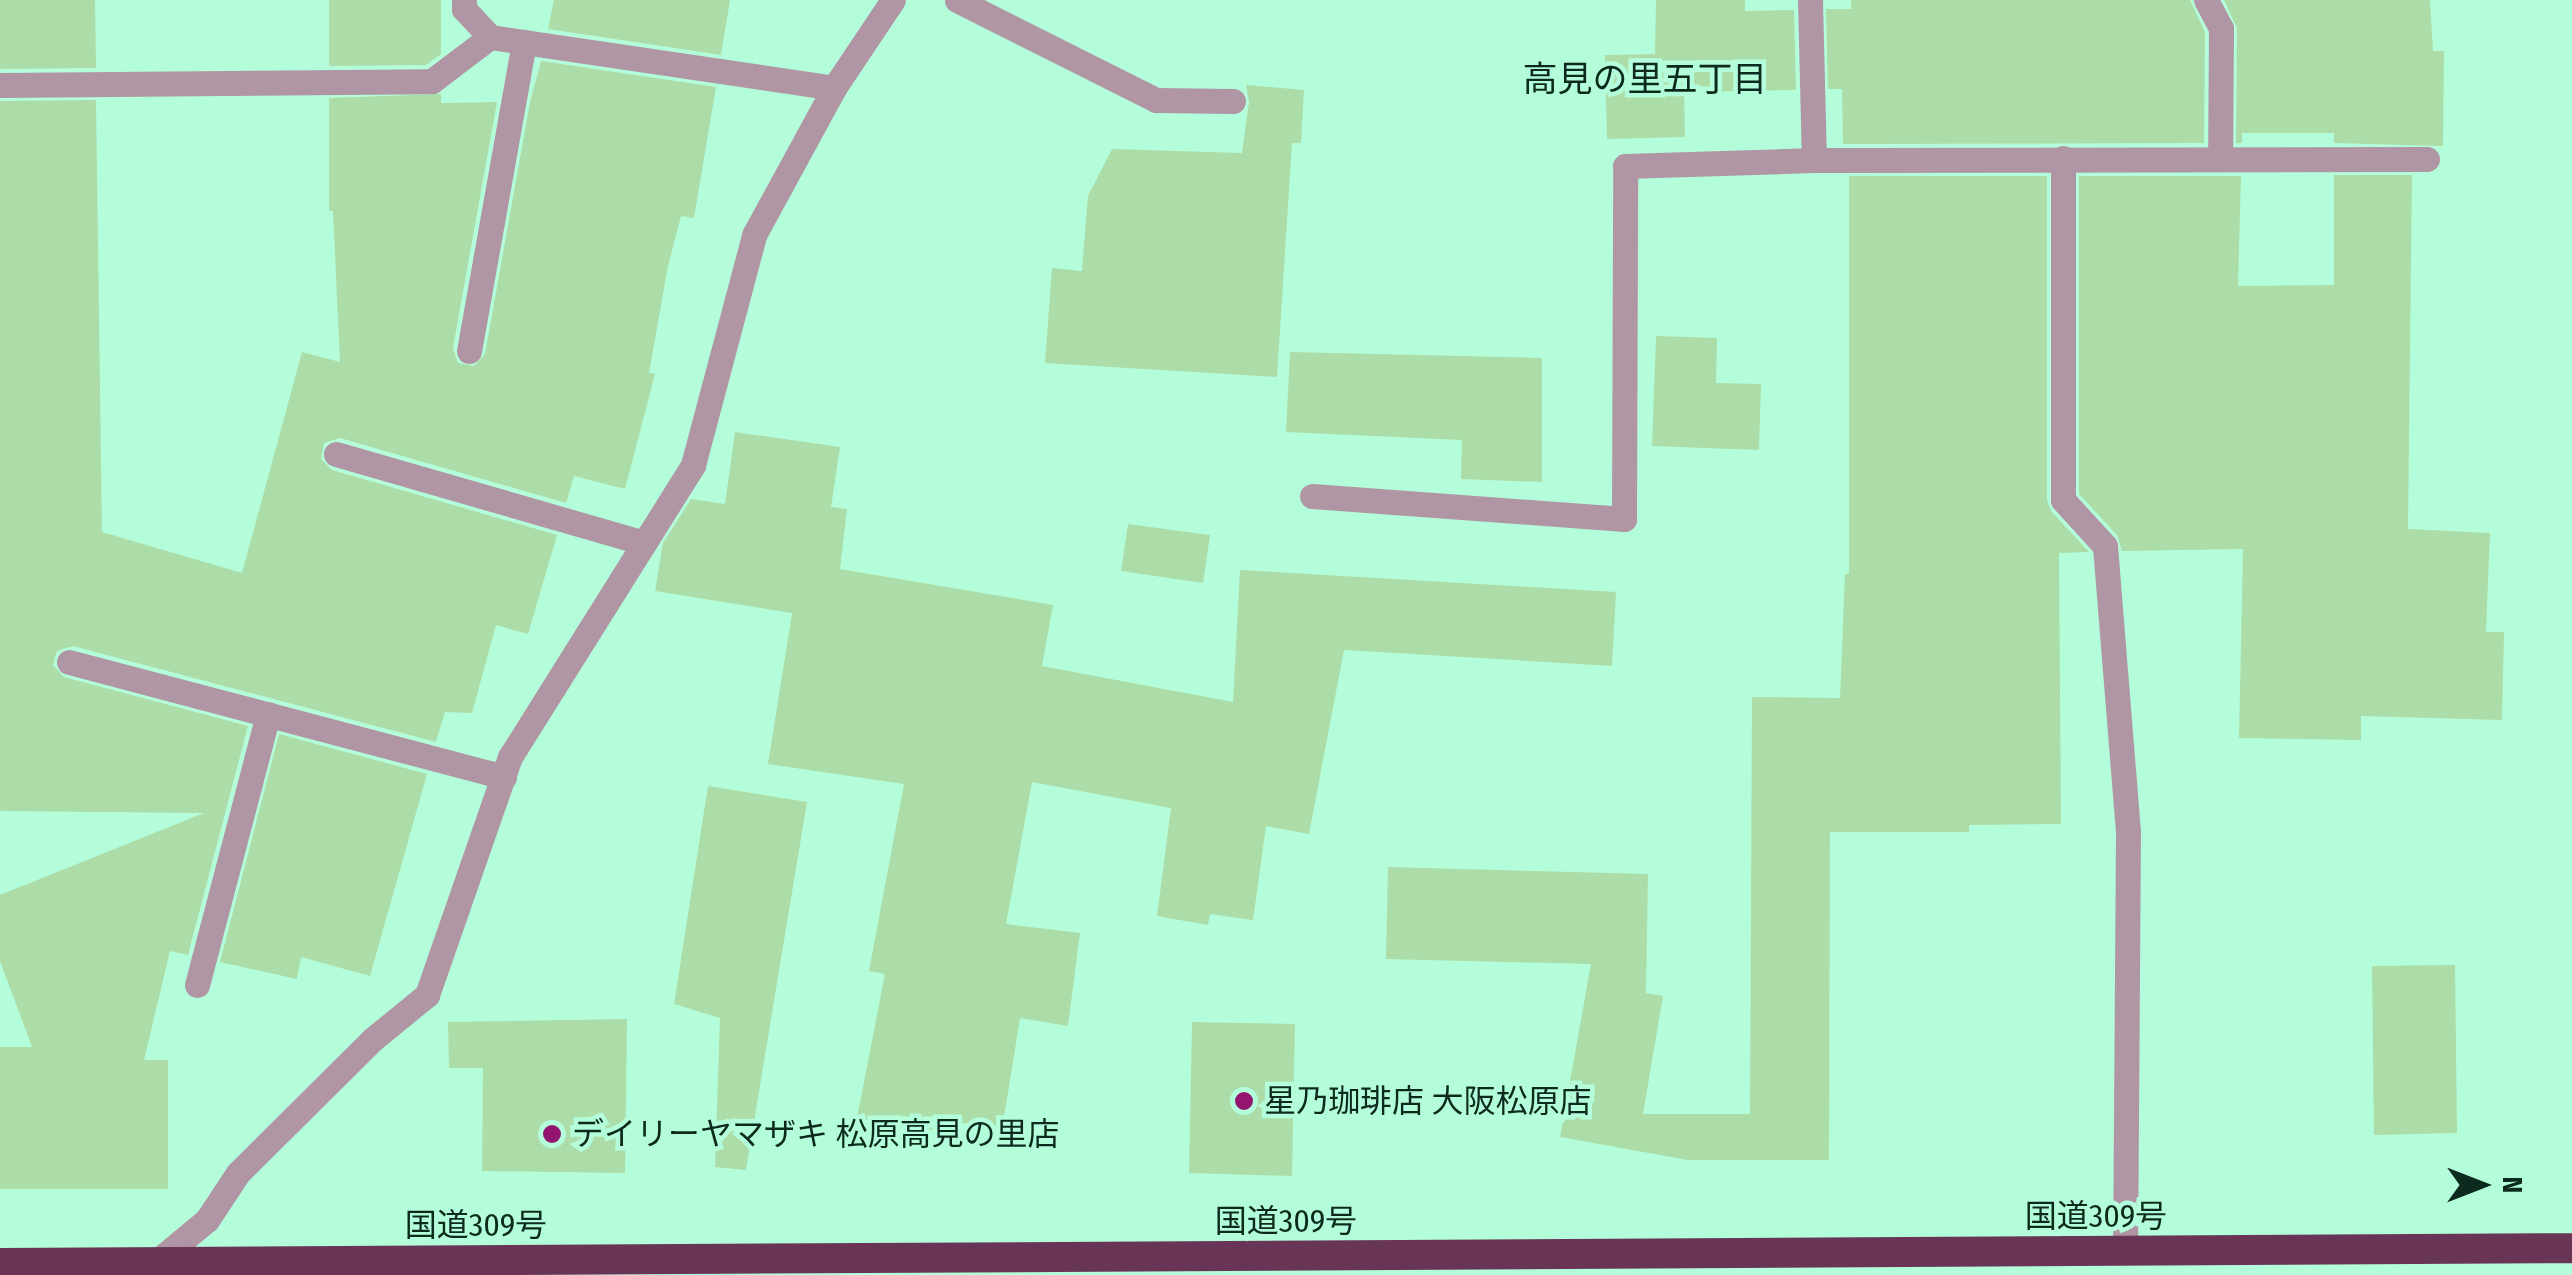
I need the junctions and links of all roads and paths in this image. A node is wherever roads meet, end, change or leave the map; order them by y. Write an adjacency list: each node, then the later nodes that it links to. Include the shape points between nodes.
1 (464, 0): 6 (street, via 464,9)
2 (893, 0): 9 (street)
3 (957, 0): 10 (street, via 1156,100)
4 (1810, 0): 14 (street)
5 (2206, 0): 11 (street, via 2221,28)
6 (490, 38): 7 (street); 8 (street, via 432,81)
7 (524, 42): 9 (street); 15 (street)
8 (0, 85)
9 (834, 88): 18 (street, via 754,235 693,465)
10 (1233, 101)
11 (2220, 157): 12 (street); 13 (street)
12 (2063, 158): 14 (street); 24 (street, via 2063,500 2105,546 2128,831)
13 (2427, 159)
14 (1814, 160): 17 (street, via 1625,166 1624,518)
15 (469, 351)
16 (336, 454): 18 (street)
17 (1312, 496)
18 (644, 543): 21 (street, via 510,757)
19 (69, 662): 20 (street)
20 (268, 714): 21 (street); 22 (street)
21 (504, 777): 27 (street, via 427,996 373,1039 238,1172 207,1220)
22 (197, 986)
23 (2572, 1248): 24 (highway, 国道309号)
24 (2125, 1251): 26 (highway, 国道309号)
25 (0, 1262): 27 (highway, 国道309号)
26 (962, 1266): 27 (highway, 国道309号)
27 (149, 1268)

